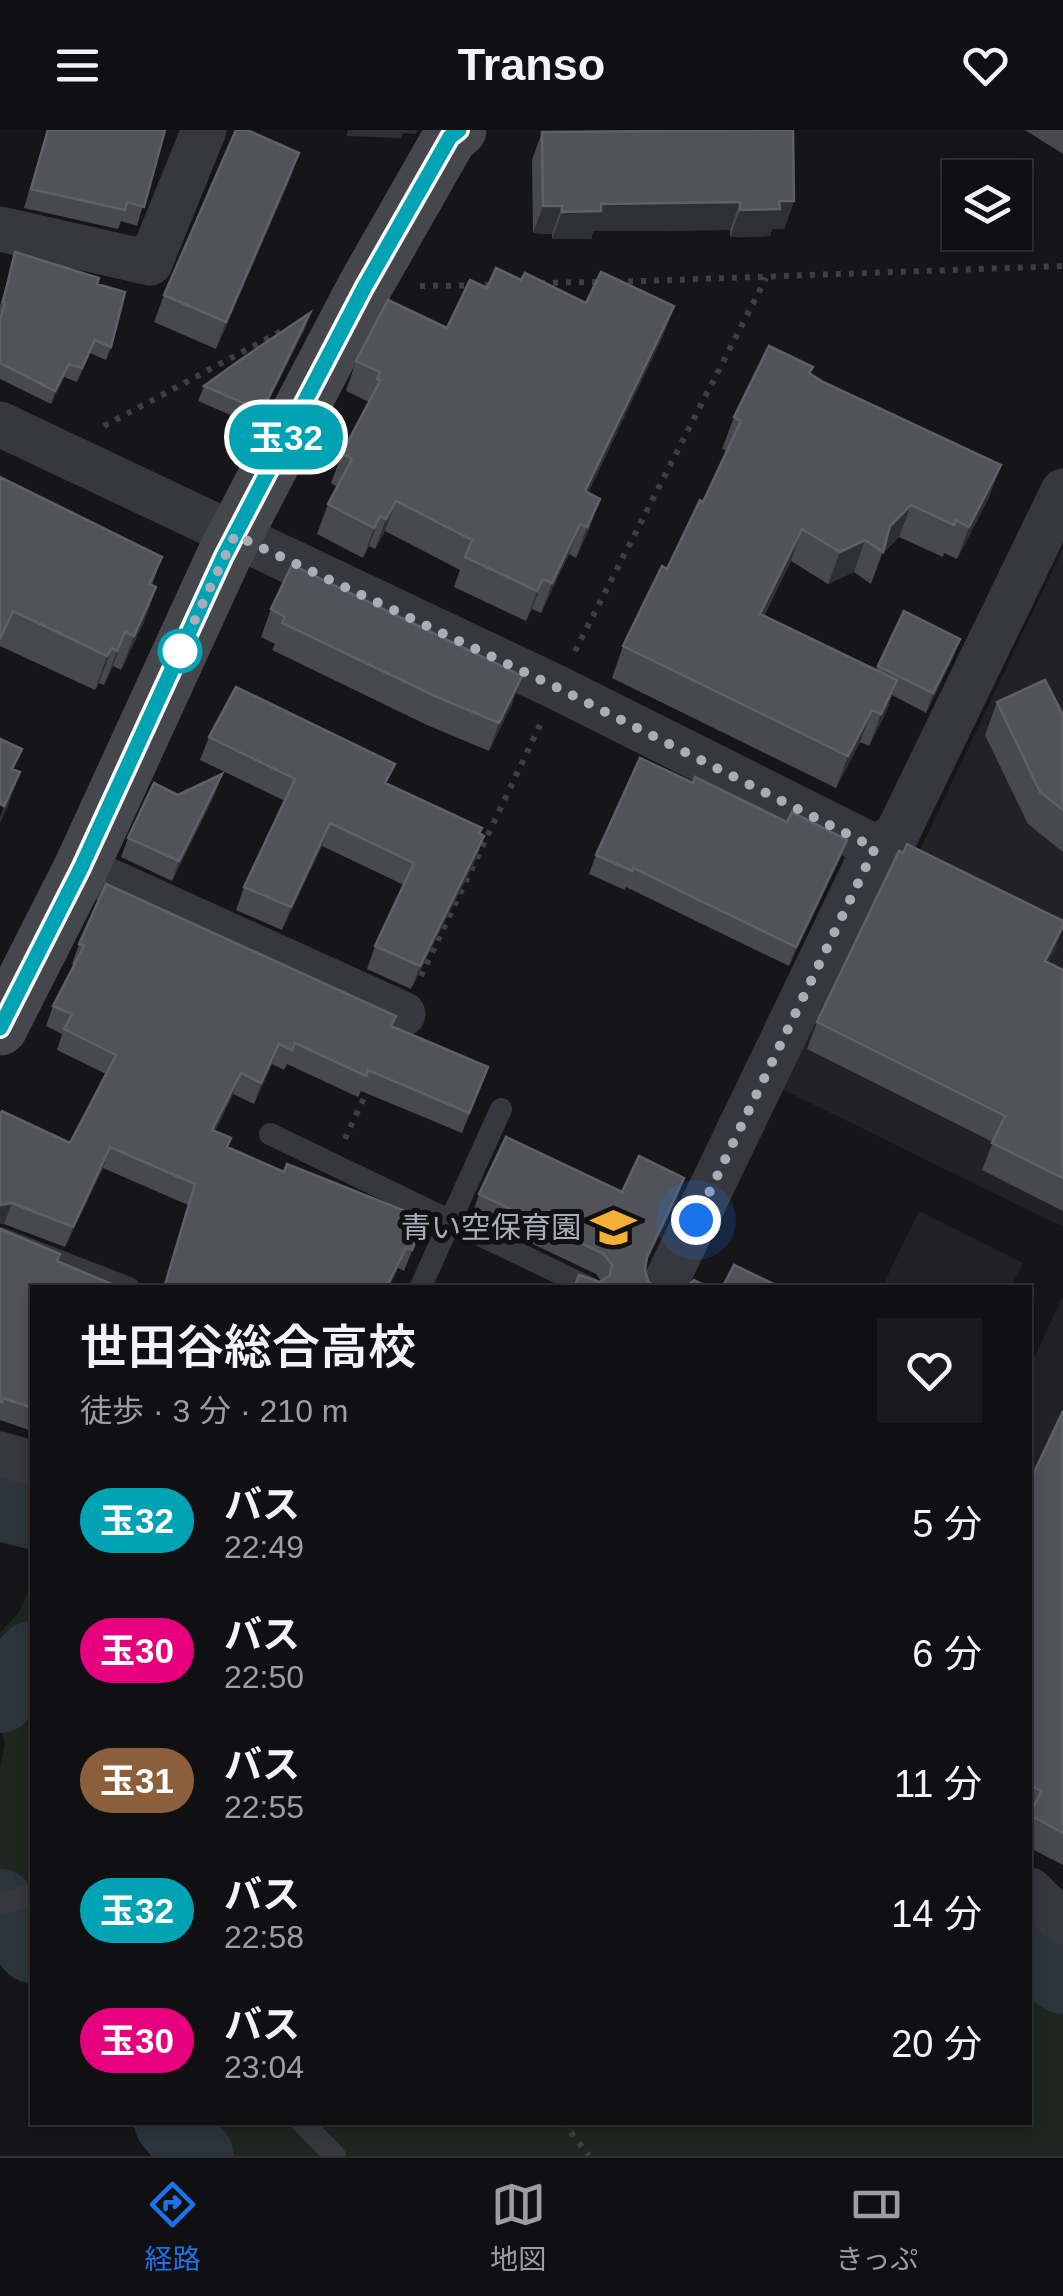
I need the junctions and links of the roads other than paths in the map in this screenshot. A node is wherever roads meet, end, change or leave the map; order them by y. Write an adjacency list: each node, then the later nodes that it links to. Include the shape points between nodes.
1 (204, 130): 3 (street, via 150,264)
2 (458, 130): 6 (street, via 364,288)
3 (0, 230)
4 (0, 424): 6 (street)
5 (1063, 491): 7 (street, via 896,836)
6 (235, 535): 7 (street); 8 (street)
7 (875, 848): 18 (street)
8 (81, 868): 9 (street); 10 (street)
9 (402, 1014)
10 (0, 1028)
11 (501, 1109): 13 (lane)
12 (270, 1134): 13 (lane)
13 (451, 1221): 16 (lane); 17 (lane)
14 (0, 1238): 15 (lane)
15 (121, 1285)
16 (421, 1285)
17 (584, 1285)
18 (664, 1285)
19 (0, 1454): 20 (street)
20 (30, 1462)
21 (1032, 1892): 22 (street)
22 (1063, 1922)
23 (305, 2125): 24 (lane)
24 (336, 2156)

